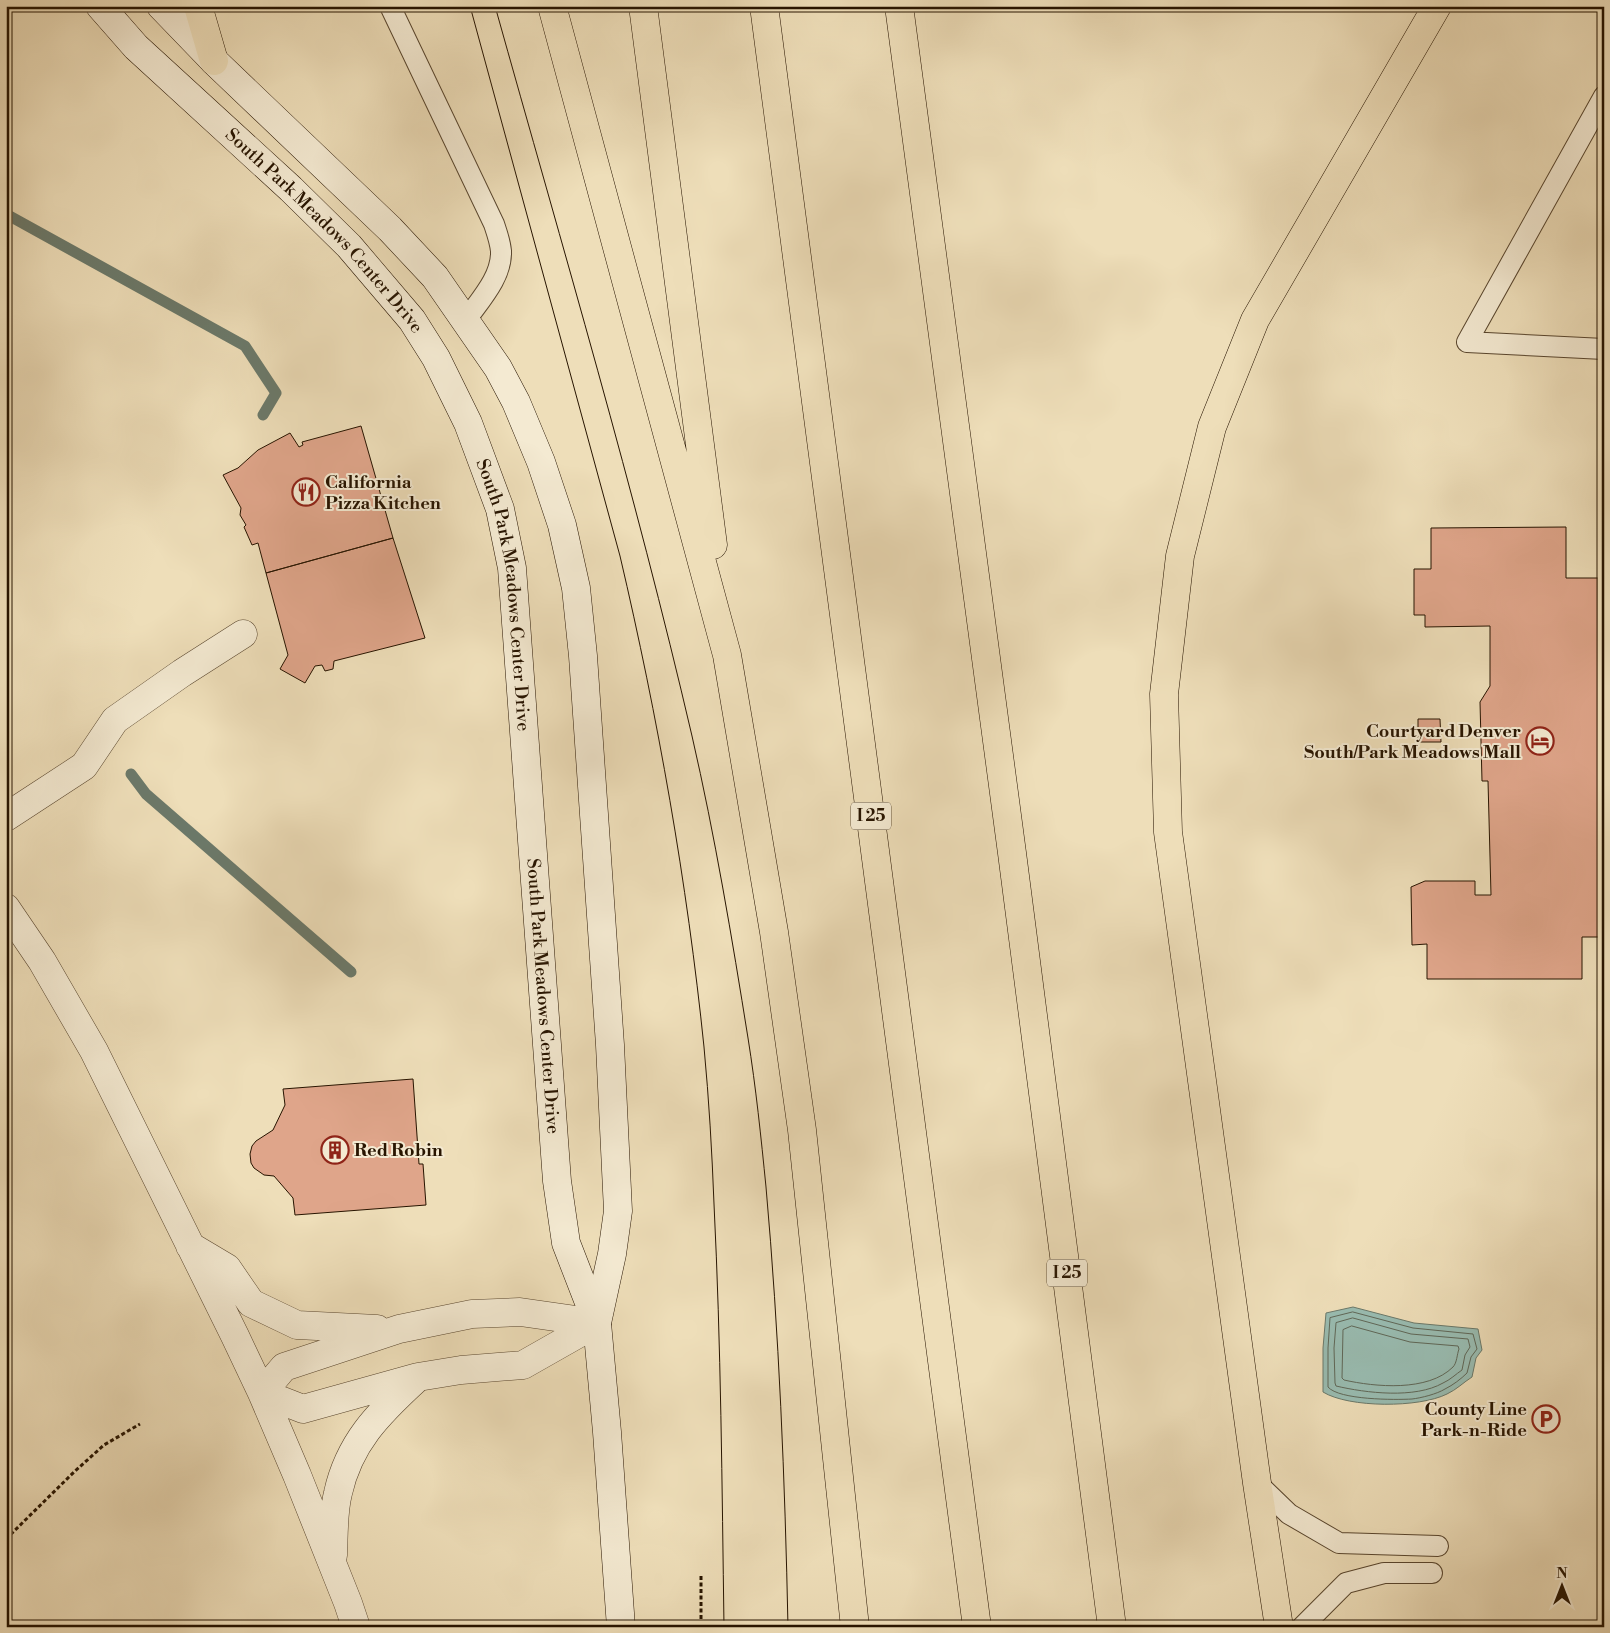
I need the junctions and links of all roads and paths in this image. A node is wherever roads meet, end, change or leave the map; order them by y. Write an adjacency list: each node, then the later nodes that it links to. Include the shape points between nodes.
1 (100, 6): 19 (main road, South Park Meadows Center Drive, via 136,46 349,246 388,290 436,358 468,422 500,509 512,568 557,1181 566,1244)
2 (161, 6): 10 (main road, South Park Meadows Center Drive)
3 (198, 6): 10 (highway)
4 (390, 6): 12 (lane, via 494,224 500,244 497,272 490,288)
5 (552, 6): 15 (highway)
6 (643, 6): 15 (highway)
7 (764, 6): 35 (highway, I 25)
8 (899, 6): 28 (highway, I 25)
9 (1437, 6): 24 (highway, via 1255,320 1212,427 1180,556 1164,694 1168,832)
10 (214, 61): 12 (main road, South Park Meadows Center Drive, via 390,229 435,277)
11 (1604, 96): 13 (lane, via 1467,342)
12 (466, 320): 19 (main road, South Park Meadows Center Drive, via 516,402 541,462 562,525 576,588 618,1188 616,1234)
13 (1604, 349)
14 (243, 634): 16 (main road, via 115,720 84,766)
15 (727, 654): 34 (highway, via 774,932 802,1130)
16 (6, 817)
17 (6, 908): 18 (main road, via 42,961 94,1051)
18 (190, 1246): 20 (main road, via 227,1268 251,1303 298,1325); 22 (main road)
19 (597, 1323): 20 (main road, via 520,1312 472,1314); 21 (main road, via 523,1365); 33 (main road, South Park Meadows Center Drive)
20 (399, 1329): 22 (main road, via 284,1367)
21 (418, 1377): 22 (main road, via 302,1409); 27 (main road, via 382,1411 354,1448 338,1494)
22 (262, 1393): 27 (main road)
23 (140, 1424): 25 (path, via 104,1445)
24 (1257, 1483): 26 (lane, via 1289,1514 1338,1543); 38 (highway)
25 (6, 1539)
26 (1438, 1546)
27 (332, 1563): 32 (main road)
28 (1105, 1569): 36 (highway, I 25); 37 (highway)
29 (1432, 1573): 39 (lane, via 1384,1573 1346,1583)
30 (701, 1576): 31 (path, via 701,1626)
31 (708, 1626)
32 (356, 1627)
33 (621, 1627)
34 (855, 1627)
35 (977, 1627)
36 (1112, 1627)
37 (1116, 1627)
38 (1279, 1627)
39 (1302, 1627)

